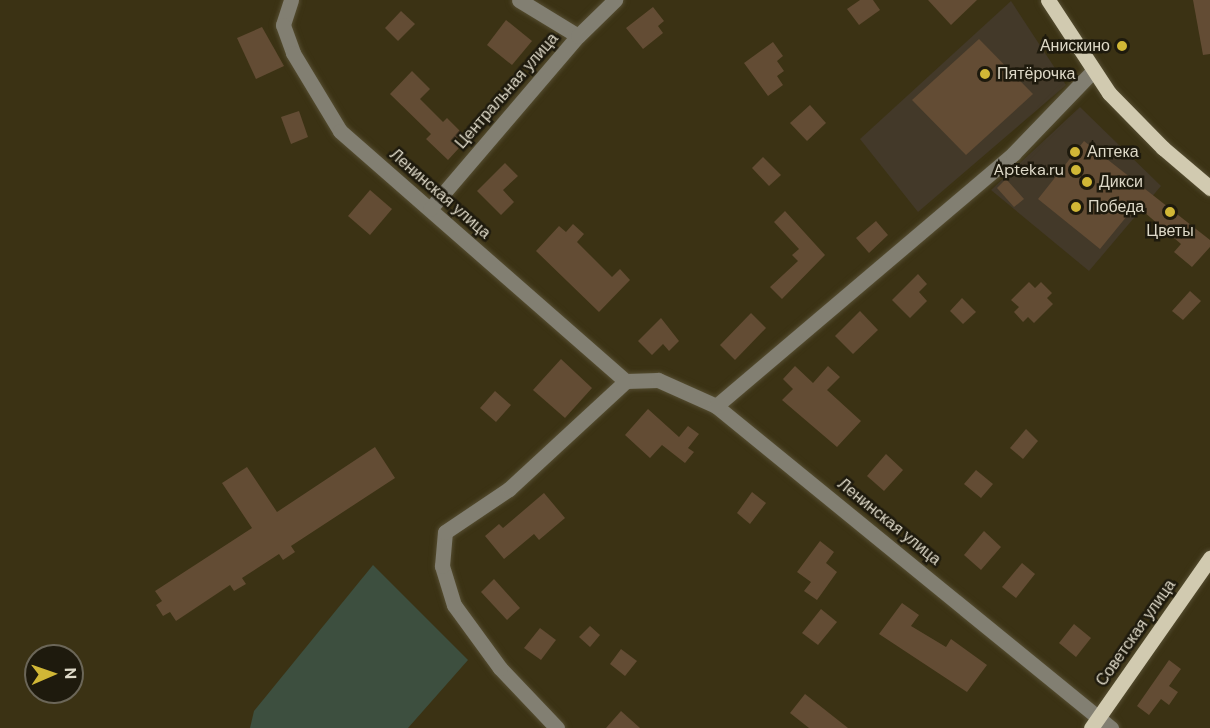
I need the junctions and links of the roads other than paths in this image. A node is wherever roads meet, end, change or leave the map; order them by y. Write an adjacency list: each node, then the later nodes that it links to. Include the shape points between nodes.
1 (291, 0): 8 (street, Ленинская улица, via 283,25 293,53 323,107 340,131)
2 (519, 0): 5 (street)
3 (615, 0): 5 (street, Центральная улица)
4 (1048, 0): 6 (main road)
5 (578, 36): 8 (street, Центральная улица)
6 (1093, 71): 7 (main road, via 1134,122); 10 (street, via 1013,154)
7 (1210, 188)
8 (430, 209): 9 (street, Ленинская улица)
9 (626, 381): 10 (street, Ленинская улица, via 658,380); 13 (street, via 509,489 445,532 441,566 454,605 500,668)
10 (716, 406): 12 (street, Ленинская улица)
11 (1210, 558): 12 (main road, Советская улица)
12 (1094, 723): 14 (street, Ленинская улица)
13 (557, 728)
14 (1111, 728)

